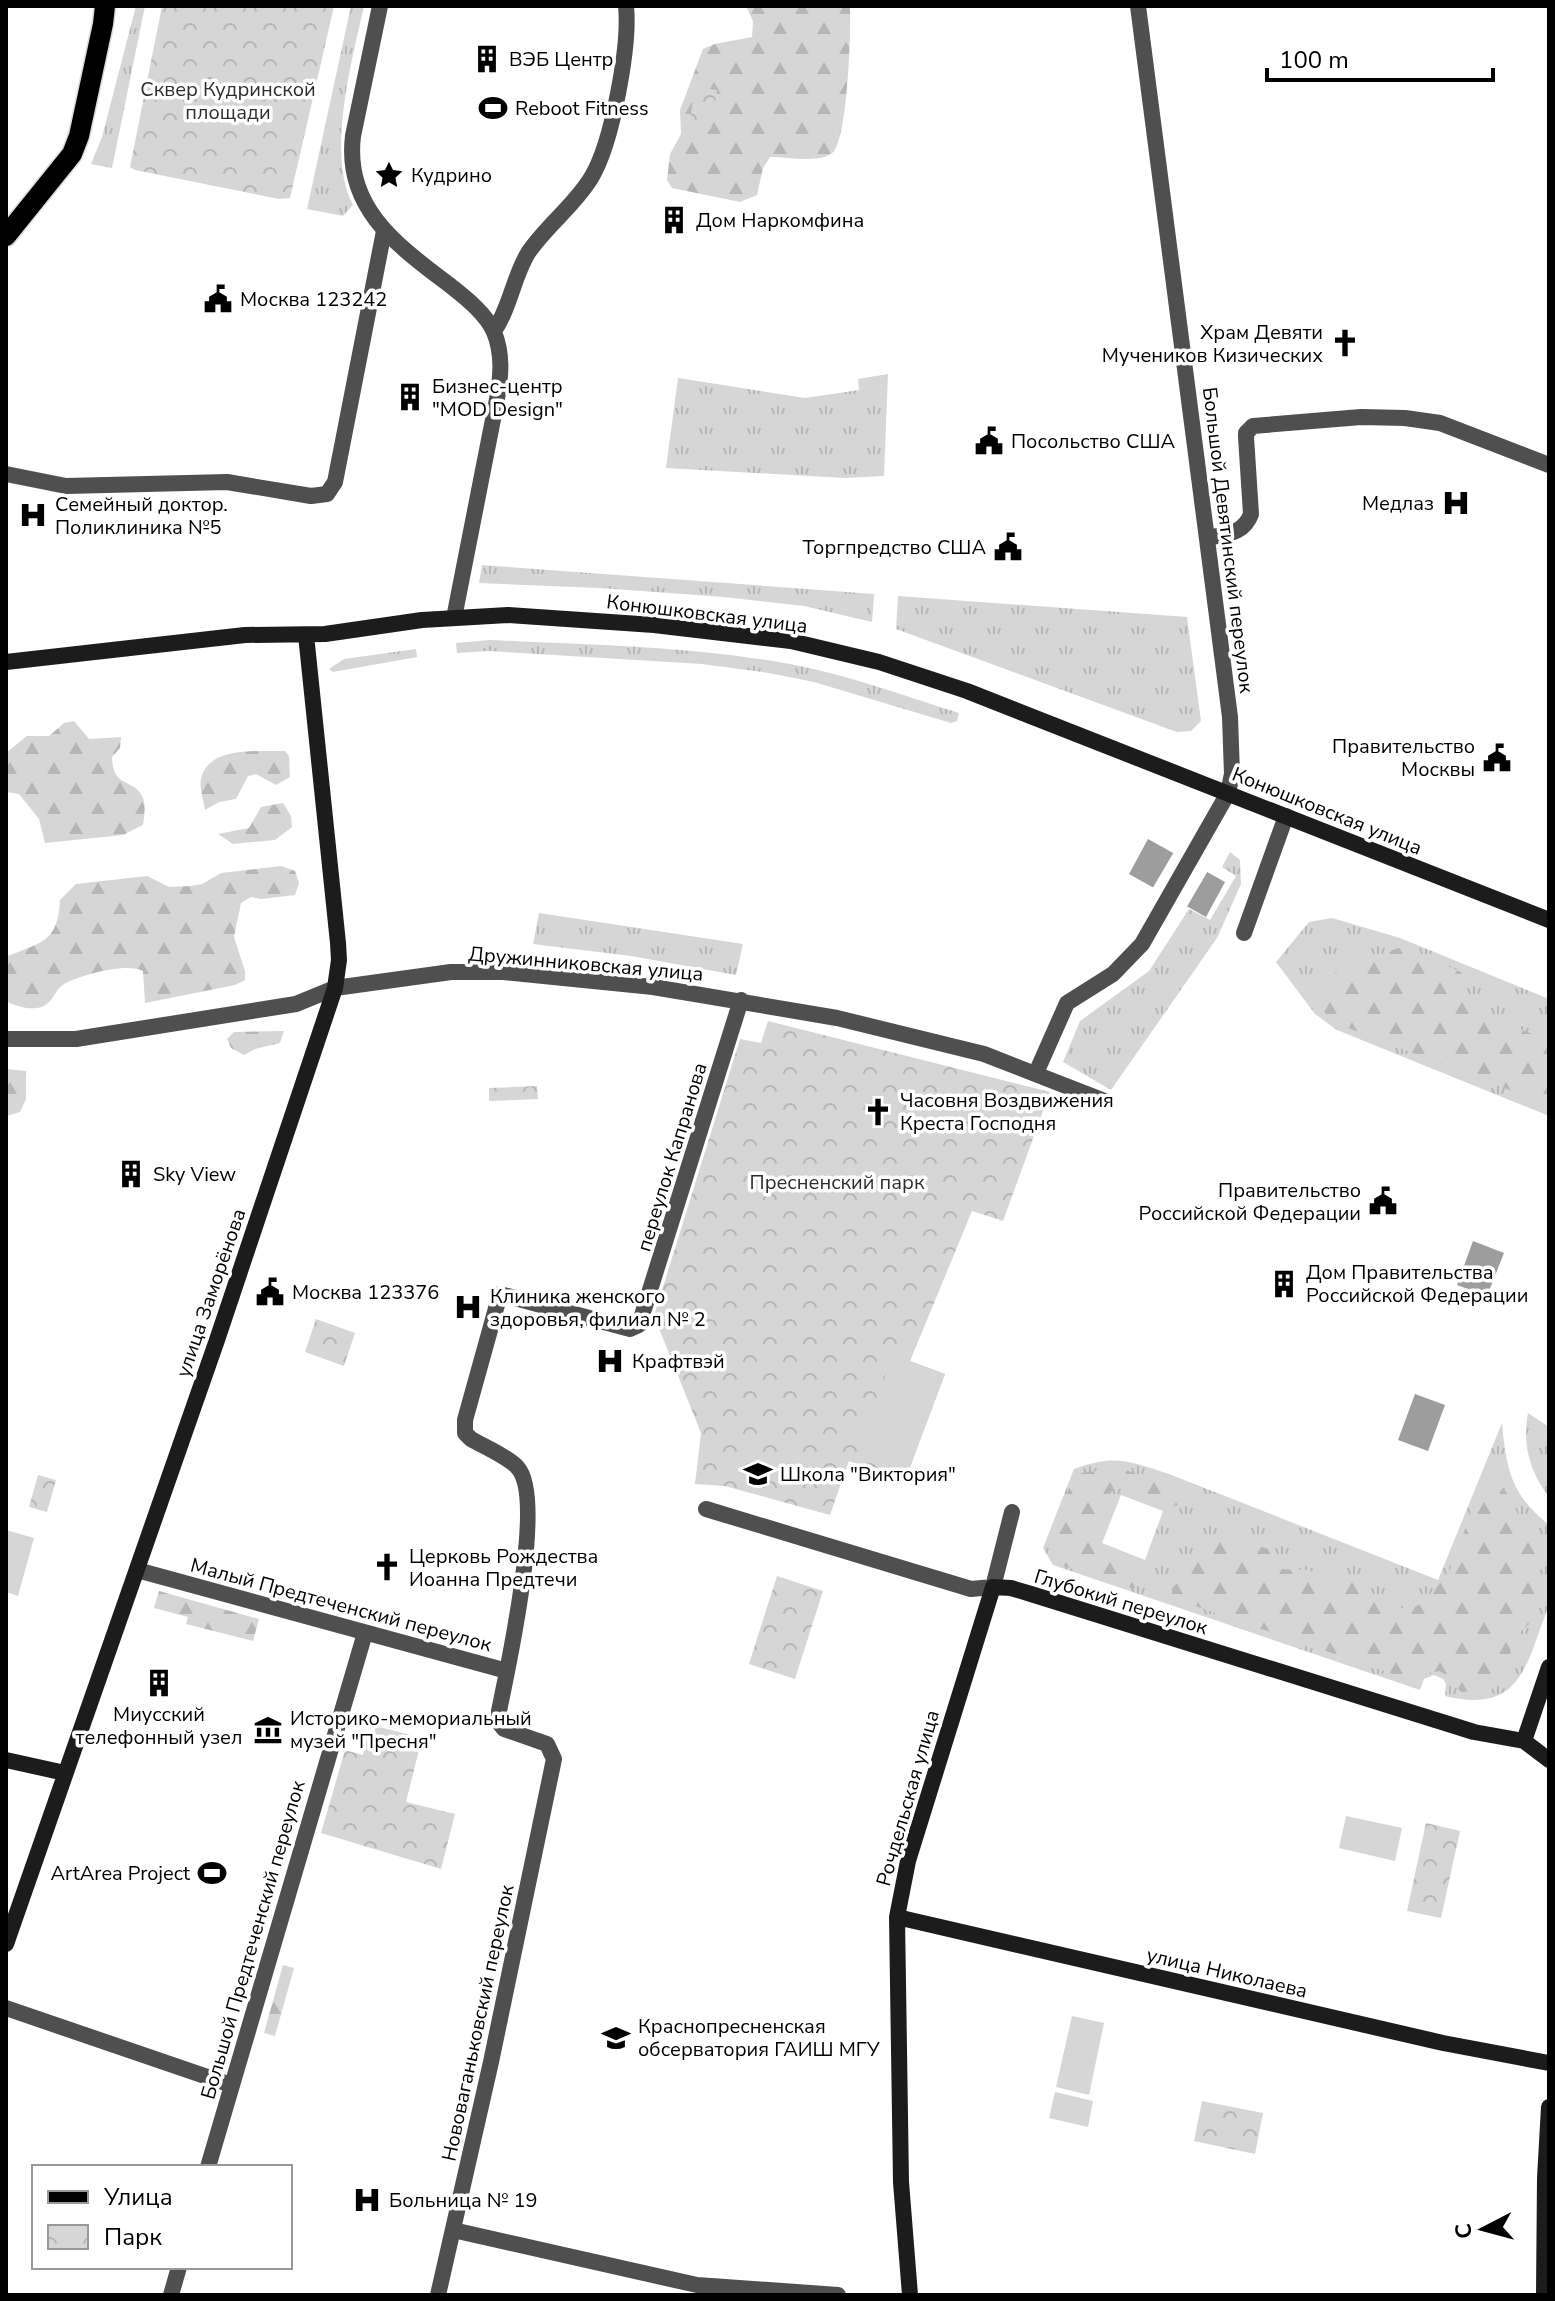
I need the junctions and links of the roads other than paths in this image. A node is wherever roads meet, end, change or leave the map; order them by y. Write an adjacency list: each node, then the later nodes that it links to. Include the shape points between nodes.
1 (380, 6): 5 (street, via 351,152 360,194)
2 (626, 6): 7 (street, via 626,40 597,164 527,255)
3 (1138, 6): 10 (street, Большой Девятинский переулок)
4 (106, 12): 6 (main road, via 76,145)
5 (384, 231): 7 (street, via 481,313); 9 (street, via 335,482 327,494 227,482 66,486)
6 (6, 236)
7 (494, 331): 11 (street, via 499,385)
8 (1549, 465): 10 (street, via 1440,423 1405,418 1253,426 1246,433 1248,524)
9 (6, 474)
10 (1207, 538): 14 (street, Большой Девятинский переулок, via 1230,717)
11 (454, 618): 12 (street, Конюшковская улица); 14 (street, Конюшковская улица, via 508,615 628,623 791,641 967,691)
12 (306, 635): 13 (street, Конюшковская улица, via 245,635); 18 (street, улица Заморёнова, via 338,943)
13 (6, 662)
14 (1228, 793): 15 (street, Конюшковская улица); 21 (street, via 1142,944 1113,974 1067,1003)
15 (1286, 816): 16 (street, Конюшковская улица); 17 (street)
16 (1549, 920)
17 (1244, 933)
18 (335, 988): 19 (street, Дружинниковская улица, via 492,971); 20 (street, Дружинниковская улица, via 296,1004 76,1039); 25 (street, улица Заморёнова)
19 (741, 1000): 21 (street, Дружинниковская улица, via 984,1054); 29 (street, переулок Капранова, via 639,1325 630,1329 500,1294 464,1428 471,1439 518,1467 527,1486 529,1531)
20 (6, 1039)
21 (1036, 1073): 22 (street, Дружинниковская улица)
22 (1107, 1102)
23 (706, 1509): 26 (street, Глубокий переулок, via 961,1588)
24 (1012, 1512): 26 (street, Рочдельская улица)
25 (137, 1570): 27 (street, Малый Предтеченский переулок); 35 (street, улица Заморёнова)
26 (993, 1587): 31 (street, Глубокий переулок, via 1031,1594 1474,1732); 36 (street, Рочдельская улица, via 908,1861)
27 (365, 1633): 29 (street, Малый Предтеченский переулок); 40 (street, Большой Предтеченский переулок)
28 (1549, 1667): 31 (street)
29 (507, 1671): 32 (street, Малый Предтеченский переулок, via 500,1724 547,1744)
30 (1549, 1704): 31 (street, via 1537,1729)
31 (1524, 1741): 34 (street)
32 (554, 1759): 43 (street, Нововаганьковский переулок)
33 (6, 1760): 35 (street)
34 (1549, 1760)
35 (65, 1773): 37 (street, улица Заморёнова)
36 (897, 1917): 39 (street, улица Николаева); 48 (street, Рочдельская улица, via 901,2182)
37 (6, 1944)
38 (6, 2008): 40 (street)
39 (1549, 2063)
40 (231, 2085): 42 (street, Большой Предтеченский переулок)
41 (1549, 2107): 49 (street)
42 (209, 2165)
43 (453, 2230): 46 (street, Нововаганьковский переулок); 47 (street, via 697,2285)
44 (178, 2269): 45 (street)
45 (171, 2295)
46 (438, 2295)
47 (838, 2295)
48 (910, 2295)
49 (1544, 2295)

